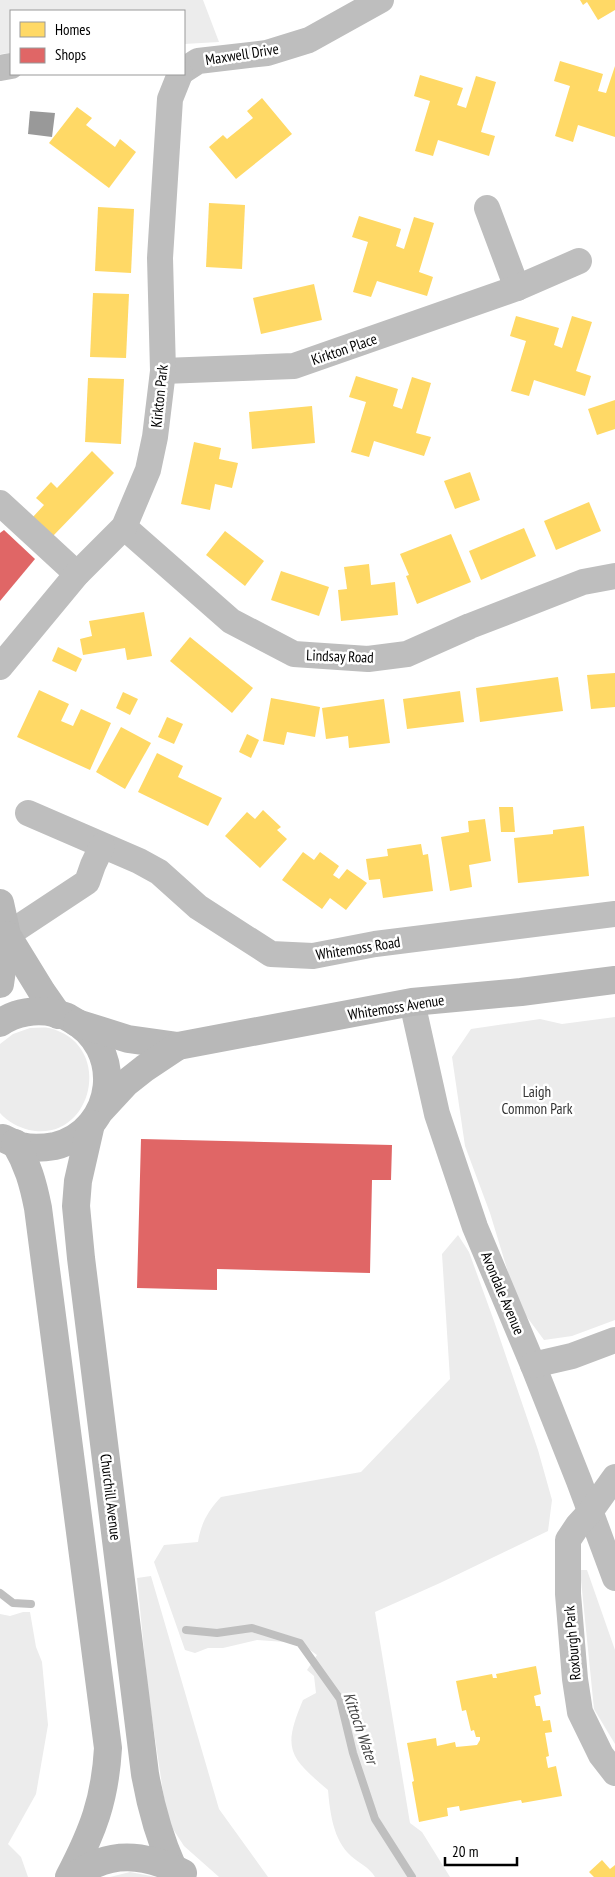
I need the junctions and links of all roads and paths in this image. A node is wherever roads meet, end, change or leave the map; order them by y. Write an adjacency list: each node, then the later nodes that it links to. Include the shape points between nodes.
1 (381, 0): 2 (street, Maxwell Drive, via 310,40 267,53 198,61)
2 (185, 69)
3 (180, 75): 7 (street, Kirkton Park, via 170,98 160,258)
4 (486, 208): 6 (street)
5 (579, 261): 6 (street, Kirkton Place)
6 (517, 288): 7 (street, Kirkton Place, via 294,366)
7 (163, 371): 9 (street, Kirkton Park, via 148,470)
8 (0, 503): 10 (street)
9 (124, 527): 10 (street, Kirkton Park); 11 (street, Lindsay Road, via 231,621 294,654 368,660 407,654 583,582)
10 (77, 574): 12 (street, Kirkton Park)
11 (615, 576)
12 (0, 667)
13 (28, 812): 14 (street, Whitemoss Road)
14 (102, 846): 16 (street, Whitemoss Road, via 159,872 198,907 271,954 313,956 374,944); 17 (street, via 87,882)
15 (0, 903): 17 (street)
16 (615, 914)
17 (7, 934): 19 (street); 21 (street, Churchill Avenue, via 42,992)
18 (615, 980): 20 (street, Whitemoss Avenue)
19 (0, 984)
20 (412, 1002): 23 (street, Whitemoss Avenue); 27 (street, Avondale Avenue, via 437,1114 475,1226)
21 (68, 1019): 22 (street, Whitemoss Avenue, via 46,1011 23,1012); 23 (street, Whitemoss Avenue, via 128,1039); 24 (street, Churchill Avenue, via 87,1030 100,1048 107,1070 107,1092)
22 (0, 1023)
23 (178, 1046): 24 (street, Whitemoss Avenue, via 126,1083)
24 (95, 1118): 25 (street, Whitemoss Avenue, via 79,1134 59,1145 45,1148 22,1146); 32 (street, Churchill Avenue, via 78,1181 76,1206 81,1258 145,1774 162,1843)
25 (7, 1140): 33 (street, via 26,1163 38,1208 108,1748 102,1798 91,1831)
26 (615, 1340): 27 (street, via 572,1356)
27 (533, 1365): 29 (street, Avondale Avenue)
28 (615, 1478): 29 (street, Roxburgh Park)
29 (590, 1512): 30 (street, Avondale Avenue); 31 (street, Roxburgh Park, via 568,1540 568,1594 575,1679 580,1712 601,1755)
30 (615, 1578)
31 (615, 1773)
32 (181, 1872): 34 (street, via 146,1858 130,1857 94,1865)
33 (69, 1877)
34 (74, 1877)

